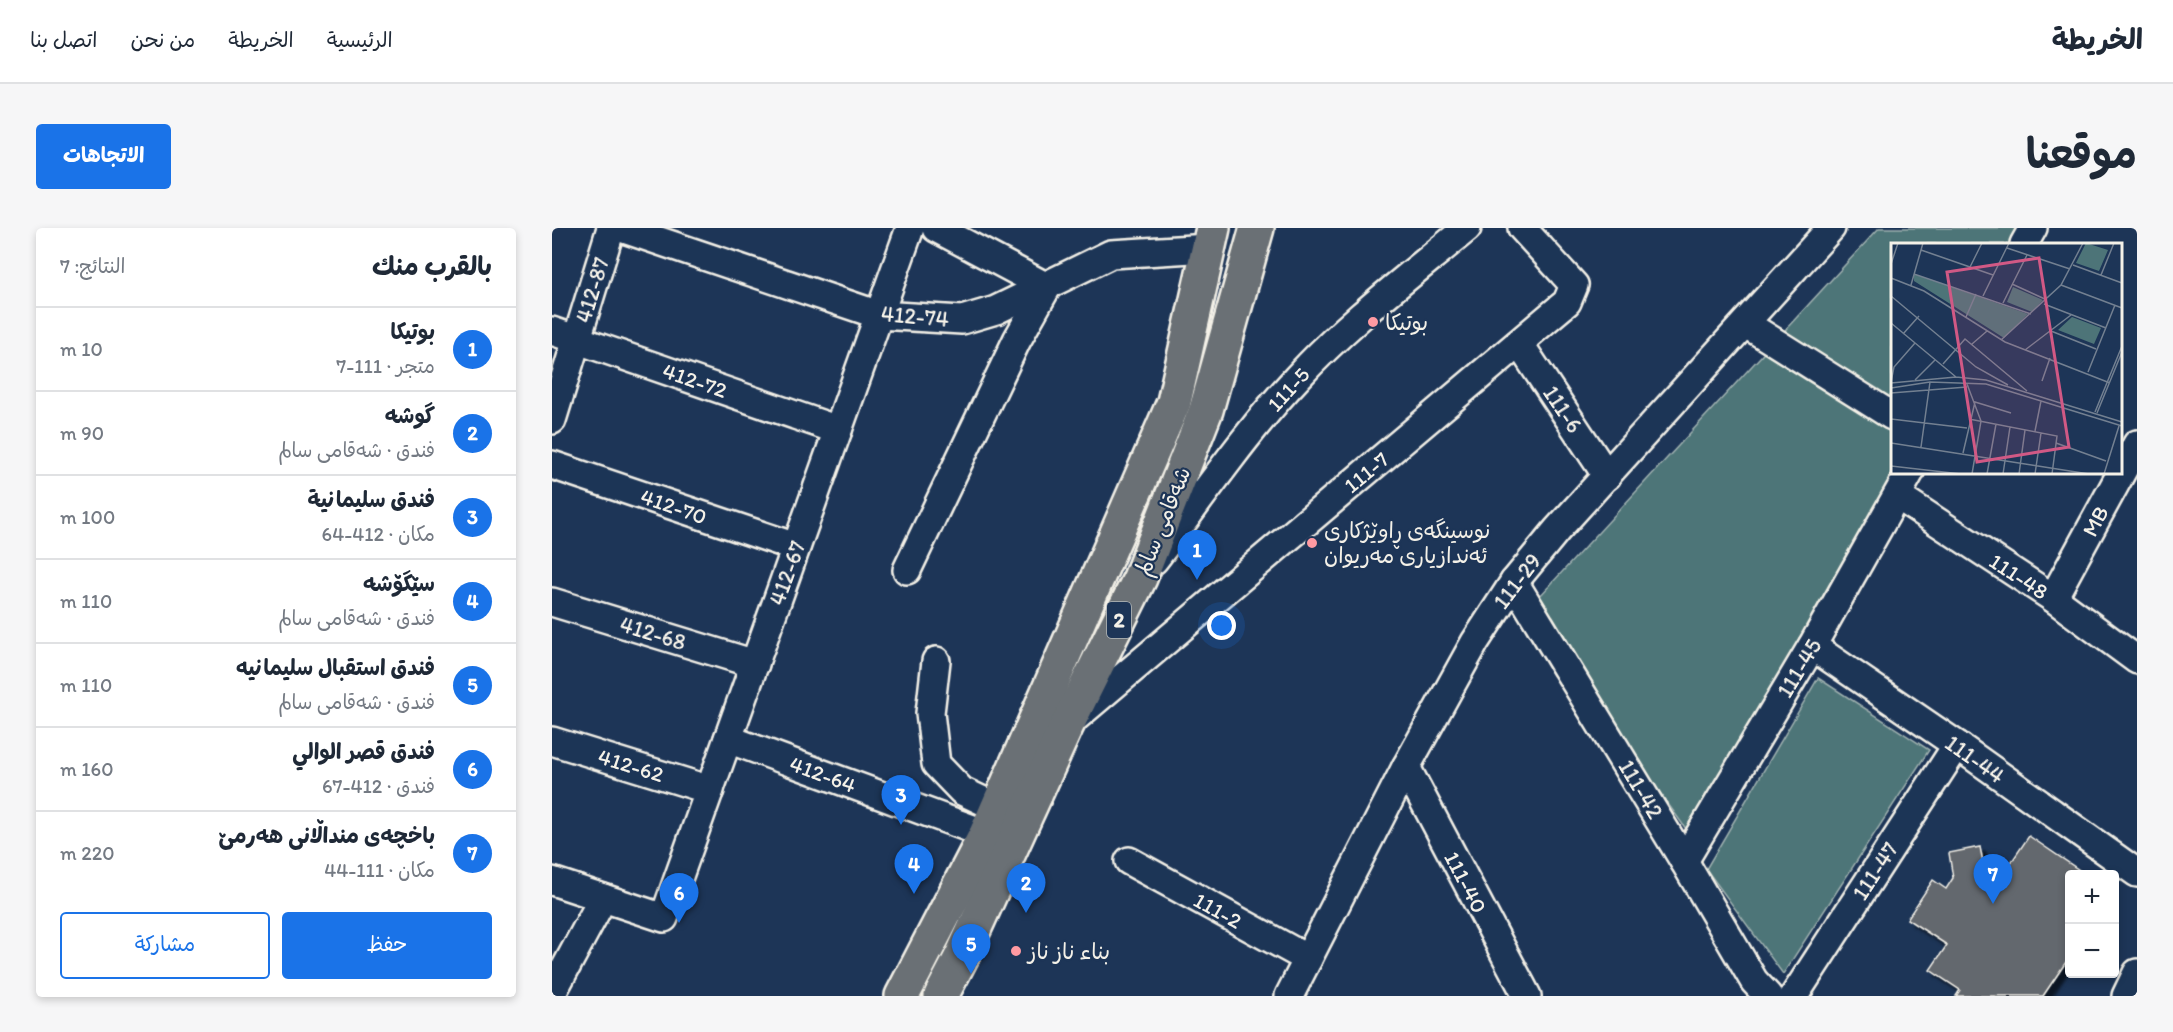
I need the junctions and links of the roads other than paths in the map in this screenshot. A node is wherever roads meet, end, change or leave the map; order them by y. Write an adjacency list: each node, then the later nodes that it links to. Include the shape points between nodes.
1 (611, 228): 16 (street, 412-87)
2 (621, 228): 14 (street, 412-74)
3 (910, 228): 14 (street, 412-67)
4 (936, 228): 13 (street)
5 (1257, 228): 29 (main road, شەقامی سالم / 2, via 1206,410)
6 (1467, 228): 29 (street, 111-5, via 1361,316 1296,379)
7 (1522, 228): 17 (street, 111-7, via 1574,285 1567,302)
8 (1831, 228): 15 (street, 111-29)
9 (2032, 228): 12 (street)
10 (1211, 238): 11 (street, 412-74); 43 (main road, شەقامی سالم / 2, via 1174,402)
11 (1177, 239): 13 (street, 412-74, via 1111,254)
12 (2024, 243)
13 (1047, 287): 14 (street, 412-74, via 962,320); 28 (street, via 1017,340)
14 (879, 315): 20 (street, 412-67)
15 (1746, 324): 18 (street); 25 (street, 111-29)
16 (564, 335): 19 (street, 412-87); 20 (street, 412-72)
17 (1519, 343): 25 (street, 111-6); 37 (street, 111-7)
18 (1891, 415)
19 (552, 420)
20 (838, 430): 27 (street, 412-67)
21 (2137, 444): 23 (street, MB)
22 (552, 465): 27 (street, 412-70)
23 (2122, 472)
24 (2121, 474): 31 (street, MB)
25 (1607, 476): 30 (street, 111-29)
26 (1904, 484): 31 (street, 111-48); 33 (street, 111-45)
27 (796, 548): 36 (street, 412-67)
28 (907, 570)
29 (1140, 579): 37 (main road, شەقامی سالم / 2)
30 (1514, 582): 41 (street, 111-29, via 1475,642); 45 (street, 111-42)
31 (2053, 598): 35 (street, 111-48)
32 (552, 602): 36 (street, 412-68)
33 (1812, 646): 40 (street, 111-44); 45 (street, 111-45)
34 (936, 660): 43 (street, via 930,713 936,764)
35 (2137, 660)
36 (755, 664): 38 (street, 412-67)
37 (1067, 725): 54 (main road, شەقامی سالم / 2)
38 (728, 739): 42 (street, 412-67); 43 (street, 412-64)
39 (552, 741): 42 (street, 412-62)
40 (1957, 745): 46 (street, 111-44); 57 (street, 111-47)
41 (1406, 767): 49 (street, 111-29); 56 (street, 111-40)
42 (710, 790): 48 (street, 412-67, via 664,918)
43 (992, 821): 53 (main road, شەقامی سالم / 2)
44 (1129, 861): 49 (street, 111-2)
45 (1684, 861): 51 (street, 111-42)
46 (2137, 873)
47 (552, 881): 48 (street)
48 (603, 898): 52 (street)
49 (1308, 959): 55 (street, 111-29)
50 (2137, 973): 58 (street)
51 (1755, 991)
52 (552, 993)
53 (902, 996)
54 (940, 996)
55 (1289, 996)
56 (1526, 996)
57 (1794, 996)
58 (2126, 996)

